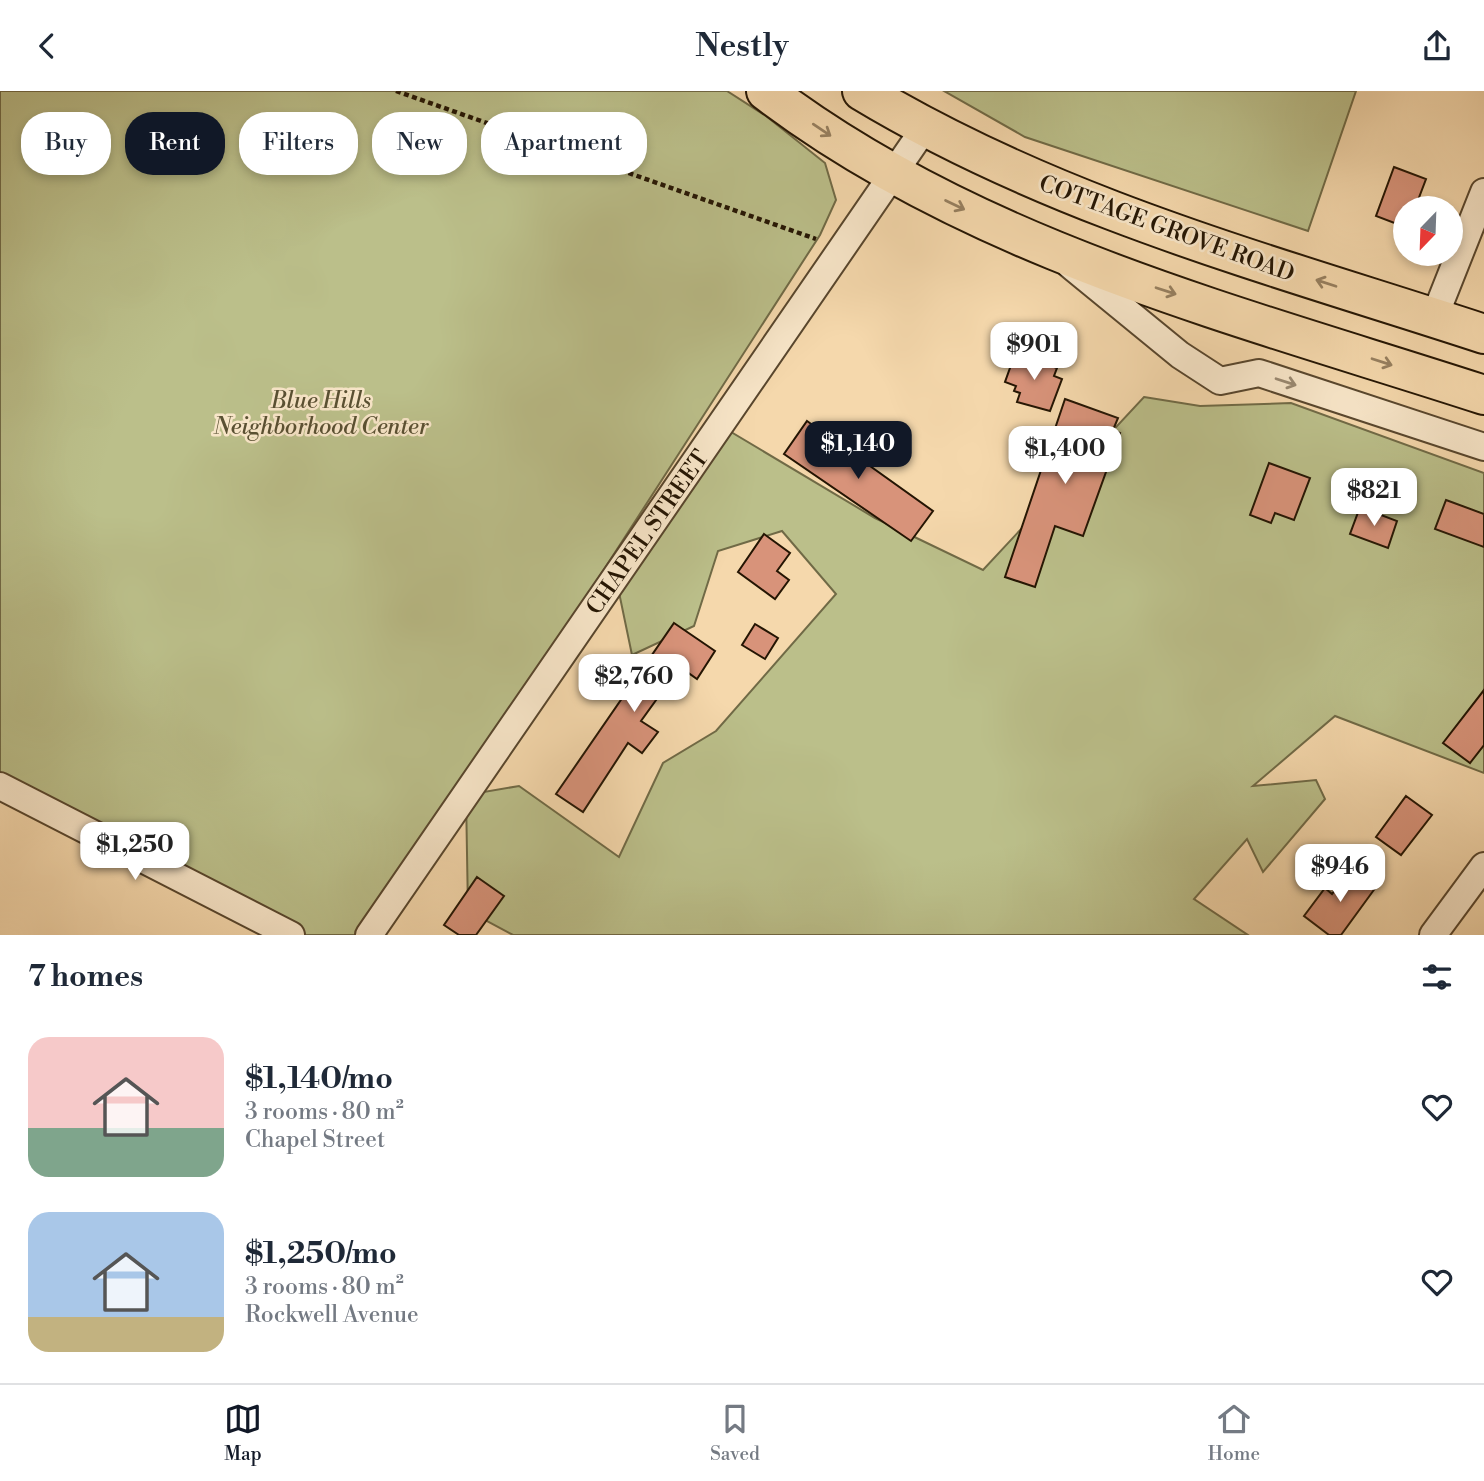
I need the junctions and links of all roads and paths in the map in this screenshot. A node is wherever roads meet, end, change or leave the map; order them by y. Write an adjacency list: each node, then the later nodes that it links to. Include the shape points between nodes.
1 (396, 91): 8 (path)
2 (766, 91): 5 (main road, one-way to 5)
3 (862, 91): 4 (main road, COTTAGE GROVE ROAD)
4 (924, 129): 5 (street, CHAPEL STREET); 10 (main road, COTTAGE GROVE ROAD, one-way to 4, via 1151,227 1027,178)
5 (894, 176): 7 (main road, one-way to 7); 8 (street, CHAPEL STREET)
6 (1484, 192): 9 (street)
7 (1047, 246): 12 (main road, one-way to 12, via 1110,273); 13 (street, one-way to 13, via 1180,355 1220,381 1259,373)
8 (844, 249): 17 (street, CHAPEL STREET)
9 (1472, 256): 10 (street)
10 (1434, 318): 11 (main road, COTTAGE GROVE ROAD)
11 (1484, 334)
12 (1484, 395)
13 (1484, 447)
14 (0, 786): 16 (street)
15 (1484, 866): 18 (street)
16 (290, 935)
17 (369, 935)
18 (1433, 935)

